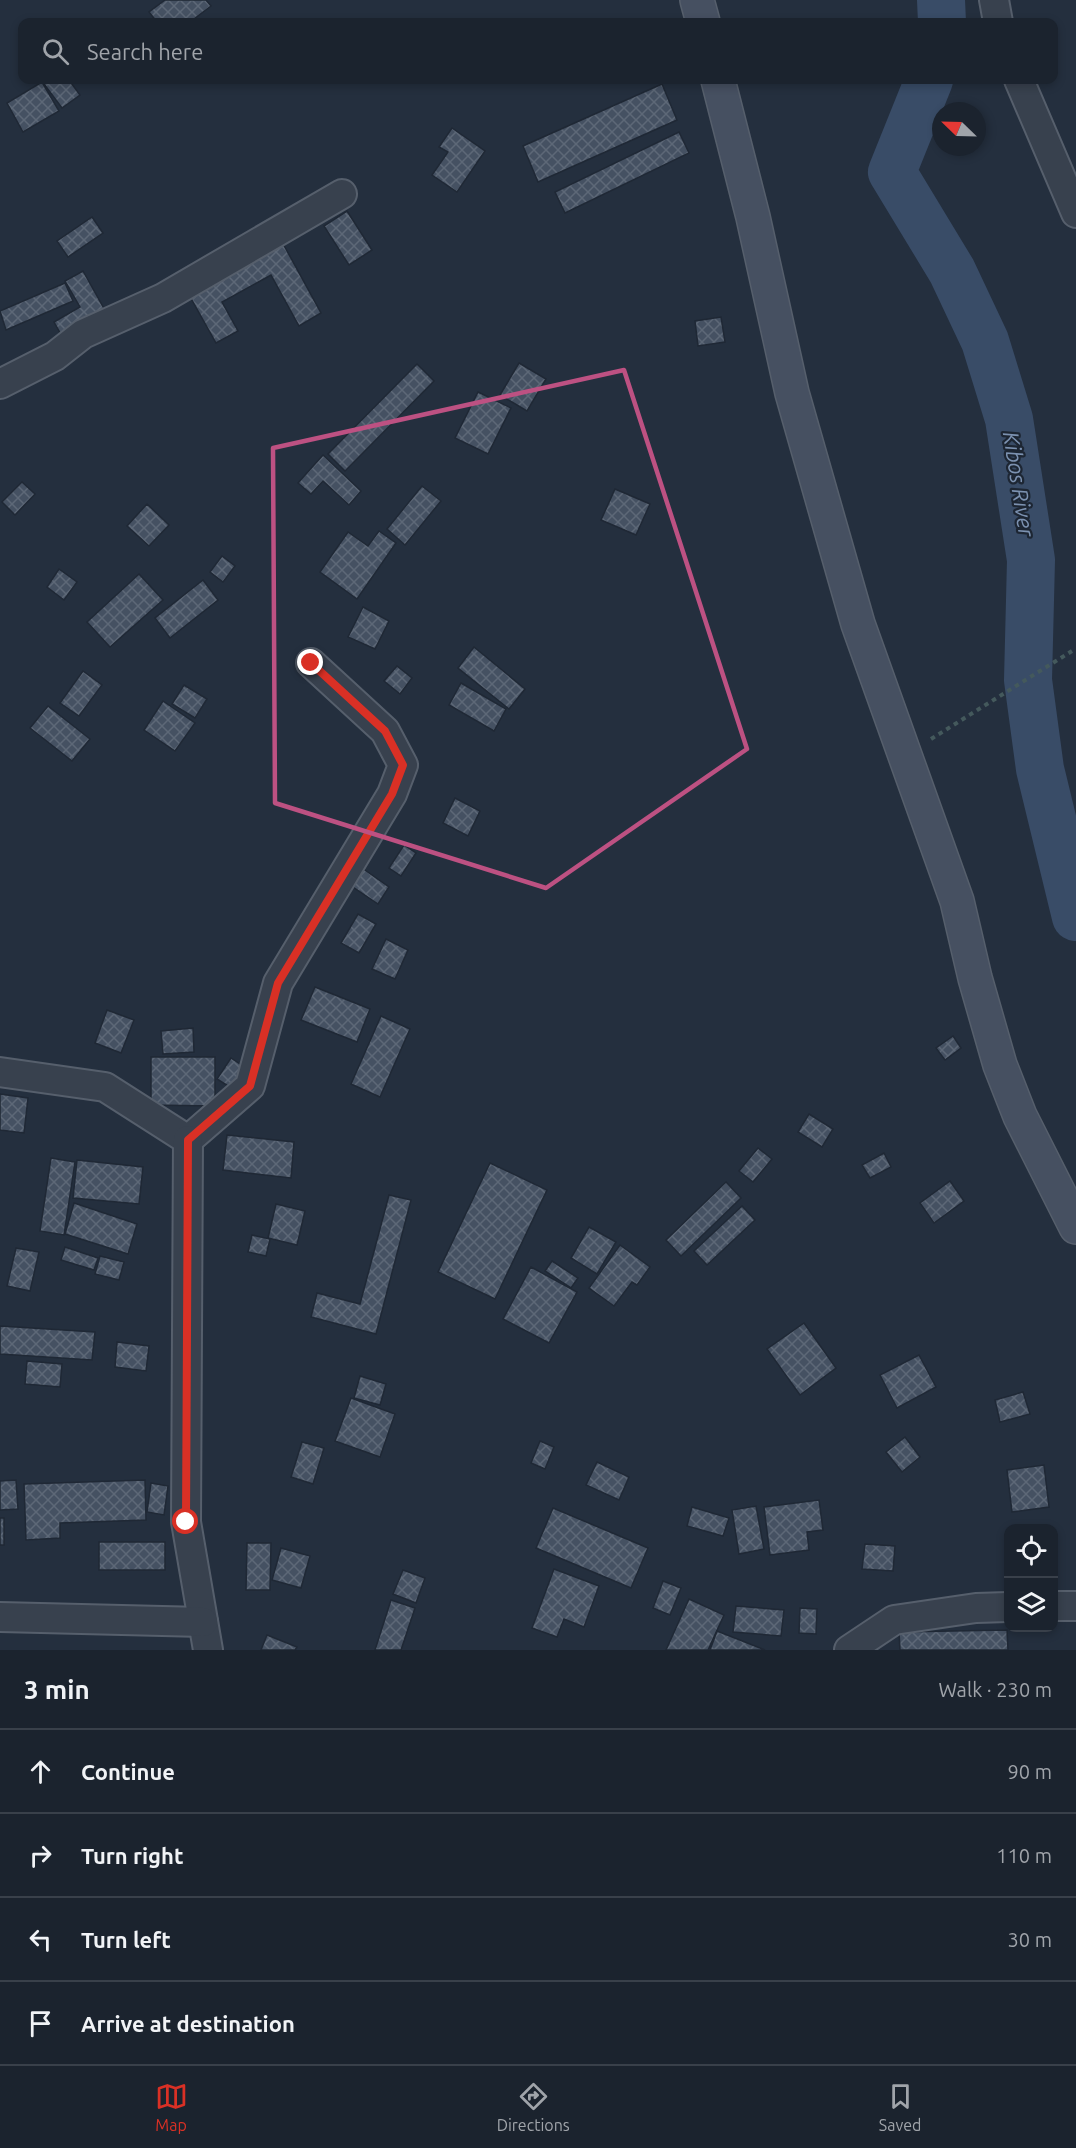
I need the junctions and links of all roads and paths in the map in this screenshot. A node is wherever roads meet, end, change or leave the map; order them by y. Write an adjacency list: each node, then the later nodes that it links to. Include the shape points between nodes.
1 (697, 0): 3 (main road)
2 (994, 0): 4 (street)
3 (702, 18)
4 (997, 18)
5 (719, 84): 15 (main road, via 792,393 858,624 957,901 1000,1065 1020,1116)
6 (1021, 84): 8 (street)
7 (342, 194): 9 (street, via 163,298 82,334 55,356)
8 (1076, 213)
9 (0, 384)
10 (1072, 651): 12 (path)
11 (311, 663): 14 (street, via 385,731 403,765 392,794 278,983 250,1086)
12 (943, 732)
13 (0, 1072): 14 (street, via 105,1087)
14 (188, 1140): 20 (street, via 186,1522)
15 (1076, 1227)
16 (1058, 1606): 17 (street)
17 (1076, 1606)
18 (1004, 1607): 22 (street, via 894,1620)
19 (0, 1617): 20 (street)
20 (203, 1622): 21 (street)
21 (208, 1650)
22 (849, 1650)

